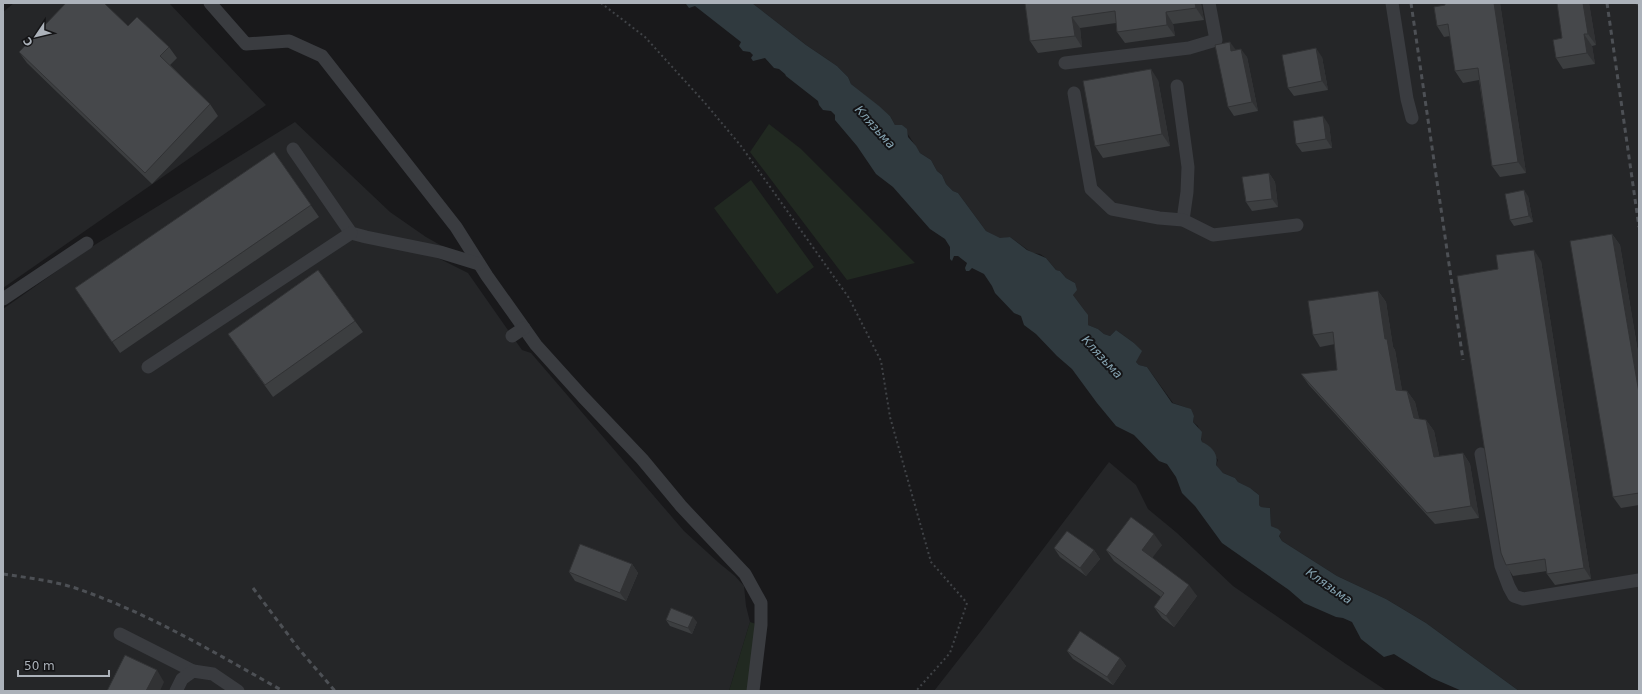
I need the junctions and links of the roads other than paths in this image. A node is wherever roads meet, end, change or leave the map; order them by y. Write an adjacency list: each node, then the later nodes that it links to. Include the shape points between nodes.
1 (210, 3): 13 (street, via 246,44 289,41 322,56 456,227)
2 (1210, 3): 4 (street, via 1216,40 1189,48)
3 (1392, 3): 7 (street)
4 (1065, 63)
5 (1177, 86): 9 (street, via 1188,168)
6 (1074, 93): 9 (street, via 1091,189 1112,209)
7 (1412, 118)
8 (293, 150): 11 (street)
9 (1183, 220): 10 (street, via 1213,235)
10 (1296, 225)
11 (351, 232): 13 (street, via 440,252); 17 (street)
12 (87, 243): 14 (street)
13 (480, 264): 15 (street)
14 (3, 299)
15 (524, 328): 16 (street); 24 (street, via 536,345 745,574 761,603)
16 (512, 336)
17 (148, 367)
18 (1481, 454): 19 (street, via 1501,566 1514,596 1523,599)
19 (1639, 580)
20 (120, 634): 21 (street)
21 (193, 672): 22 (street, via 182,679); 23 (street, via 214,674)
22 (176, 691)
23 (238, 691)
24 (753, 691)

